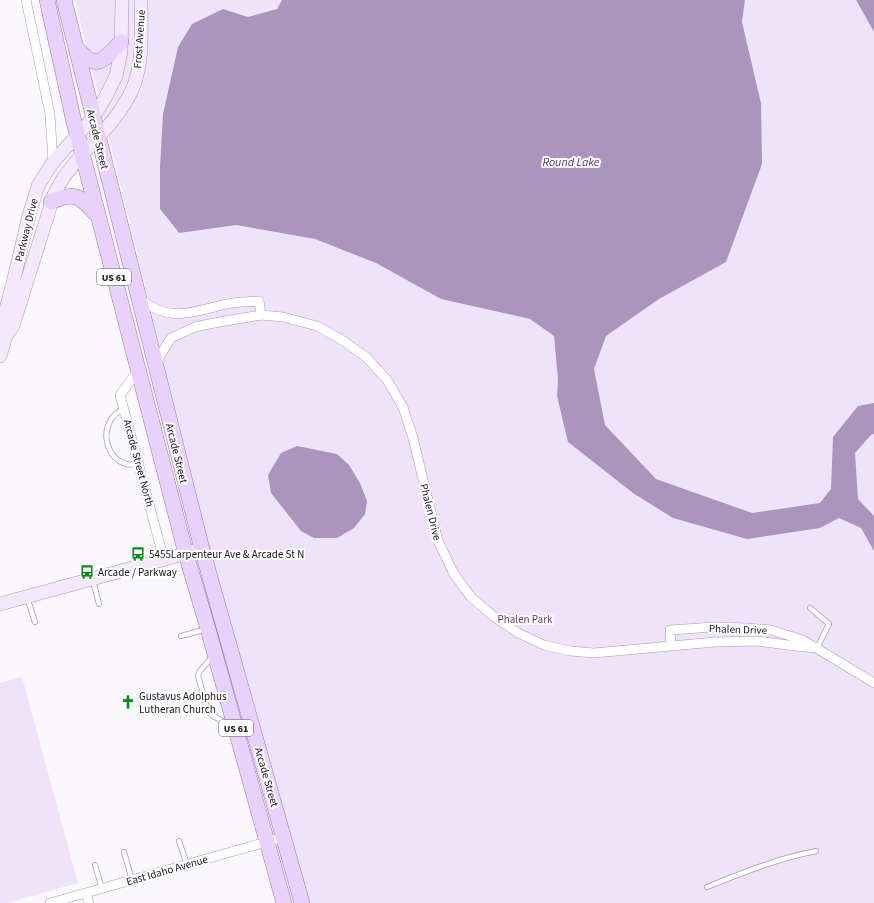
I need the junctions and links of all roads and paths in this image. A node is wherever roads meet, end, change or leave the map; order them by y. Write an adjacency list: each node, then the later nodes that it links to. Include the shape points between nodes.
1 (26, 0): 12 (street, via 50,114)
2 (47, 0): 9 (main road, Arcade Street / US 61)
3 (64, 0): 7 (main road, Arcade Street / US 61)
4 (122, 0): 6 (street, Frost Avenue)
5 (141, 0): 10 (street, Frost Avenue, via 139,68 132,90 116,117)
6 (121, 42): 7 (main road, via 106,58 98,62 84,57); 8 (street, Frost Avenue, via 116,76)
7 (75, 45): 8 (main road, Arcade Street / US 61)
8 (93, 118): 9 (street, Frost Avenue); 10 (main road, Arcade Street / US 61)
9 (77, 135): 11 (main road, Arcade Street / US 61); 12 (street, Parkway Drive)
10 (98, 139): 11 (street, Frost Avenue); 15 (main road, Arcade Street / US 61)
11 (82, 156): 13 (street, Parkway Drive, via 64,177); 14 (main road, Arcade Street / US 61)
12 (53, 162): 21 (street, Parkway Drive, via 38,186 29,215 2,324)
13 (51, 202): 14 (main road, via 73,196 84,200); 21 (street, Parkway Drive, via 12,326)
14 (98, 217): 24 (main road, Arcade Street / US 61)
15 (137, 297): 17 (street, via 160,312); 23 (main road, Arcade Street / US 61)
16 (212, 308): 17 (street); 18 (street, via 259,301); 19 (street)
17 (192, 312): 20 (street)
18 (261, 315): 19 (street, Phalen Drive); 38 (street, Phalen Drive, via 284,317 317,326 366,357 387,380 403,408 413,438 438,541 454,574 471,596 493,616 518,633 544,645 570,650 594,653)
19 (215, 322): 20 (street, Phalen Drive)
20 (196, 327): 23 (street, Phalen Drive, via 171,338)
21 (6, 336): 22 (street, Parkway Drive)
22 (1, 353)
23 (156, 366): 27 (main road, Arcade Street / US 61)
24 (138, 371): 25 (street, Arcade Street North, via 120,395); 28 (main road, Arcade Street / US 61)
25 (124, 408): 26 (street, Arcade Street North); 26 (lane, via 112,418 105,434 107,446 115,458 127,464)
26 (139, 464): 29 (street, Arcade Street North)
27 (202, 549): 28 (street); 43 (main road, Arcade Street / US 61)
28 (186, 554): 29 (street); 36 (main road, Arcade Street / US 61)
29 (164, 560): 30 (street)
30 (92, 579): 31 (street); 33 (lane)
31 (27, 597): 32 (street); 35 (lane)
32 (0, 604)
33 (100, 604)
34 (810, 608): 39 (lane, via 829,624)
35 (35, 622)
36 (208, 629): 37 (lane); 40 (main road, Arcade Street / US 61)
37 (181, 636)
38 (670, 646): 39 (street, Phalen Drive, via 757,641); 39 (street, Phalen Drive, via 670,630 714,627 771,630 803,640)
39 (817, 648): 41 (street, Phalen Drive)
40 (215, 653): 42 (main road, Arcade Street / US 61); 42 (lane, via 198,676 208,712)
41 (874, 683)
42 (236, 726): 45 (main road, Arcade Street / US 61)
43 (284, 837): 45 (street, East Idaho Avenue); 57 (main road, Arcade Street / US 61)
44 (179, 841): 49 (lane)
45 (267, 842): 49 (street, East Idaho Avenue); 56 (main road, Arcade Street / US 61)
46 (124, 852): 50 (lane)
47 (816, 852): 52 (lane, via 744,872)
48 (95, 865): 51 (lane)
49 (186, 865): 50 (street, East Idaho Avenue)
50 (132, 880): 51 (street, East Idaho Avenue)
51 (102, 888): 53 (street, East Idaho Avenue)
52 (707, 888)
53 (86, 893): 54 (street, East Idaho Avenue); 55 (street)
54 (50, 903)
55 (89, 903)
56 (284, 903)
57 (302, 903)

